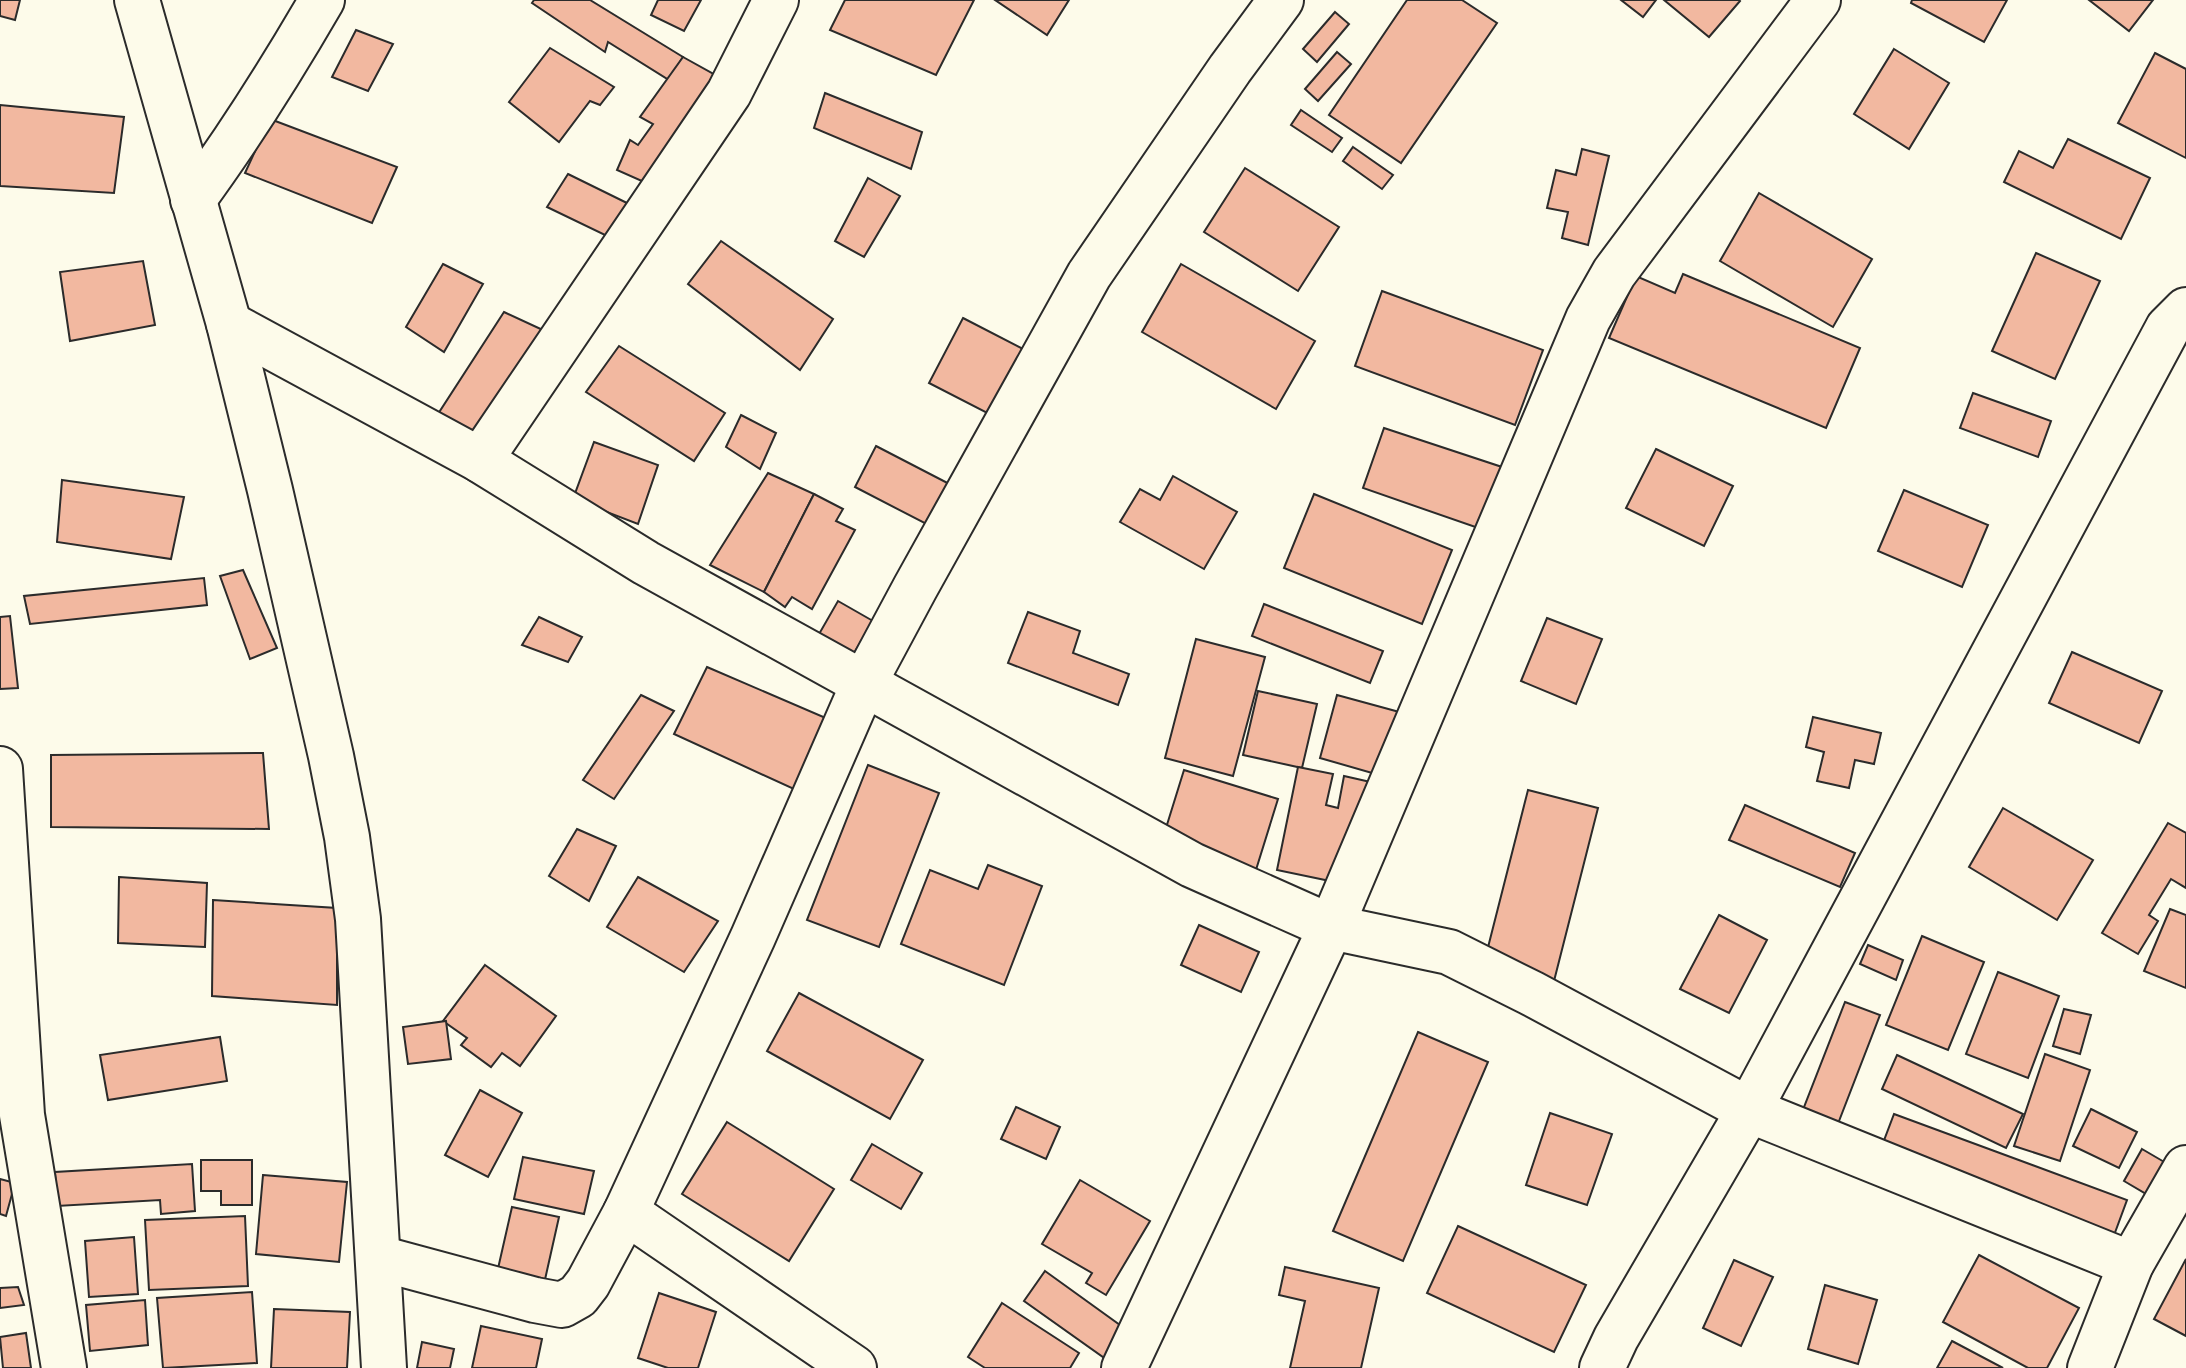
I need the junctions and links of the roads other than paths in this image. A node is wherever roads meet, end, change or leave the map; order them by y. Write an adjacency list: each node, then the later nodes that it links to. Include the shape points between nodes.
1 (137, 0): 6 (street)
2 (322, 0): 6 (street)
3 (776, 0): 9 (street, via 729,93)
4 (1281, 0): 10 (street, via 1089,275)
5 (1818, 0): 12 (street, via 1614,273 1588,319)
6 (193, 200): 8 (street)
7 (2186, 310): 13 (street, via 2168,328)
8 (229, 324): 9 (street); 17 (street, via 347,837 358,919)
9 (480, 460): 10 (street, via 646,563)
10 (863, 685): 12 (street, via 1192,865); 16 (street)
11 (0, 769): 14 (street)
12 (1331, 927): 13 (street, via 1449,952); 22 (street)
13 (1749, 1110): 18 (street); 23 (street)
14 (11, 1111): 19 (street)
15 (2186, 1168): 18 (street)
16 (626, 1212): 17 (street, via 588,1283 562,1305); 21 (street)
17 (379, 1258): 20 (street)
18 (2131, 1264): 24 (street)
19 (64, 1368)
20 (384, 1368)
21 (854, 1368)
22 (1124, 1368)
23 (1602, 1368)
24 (2090, 1368)

